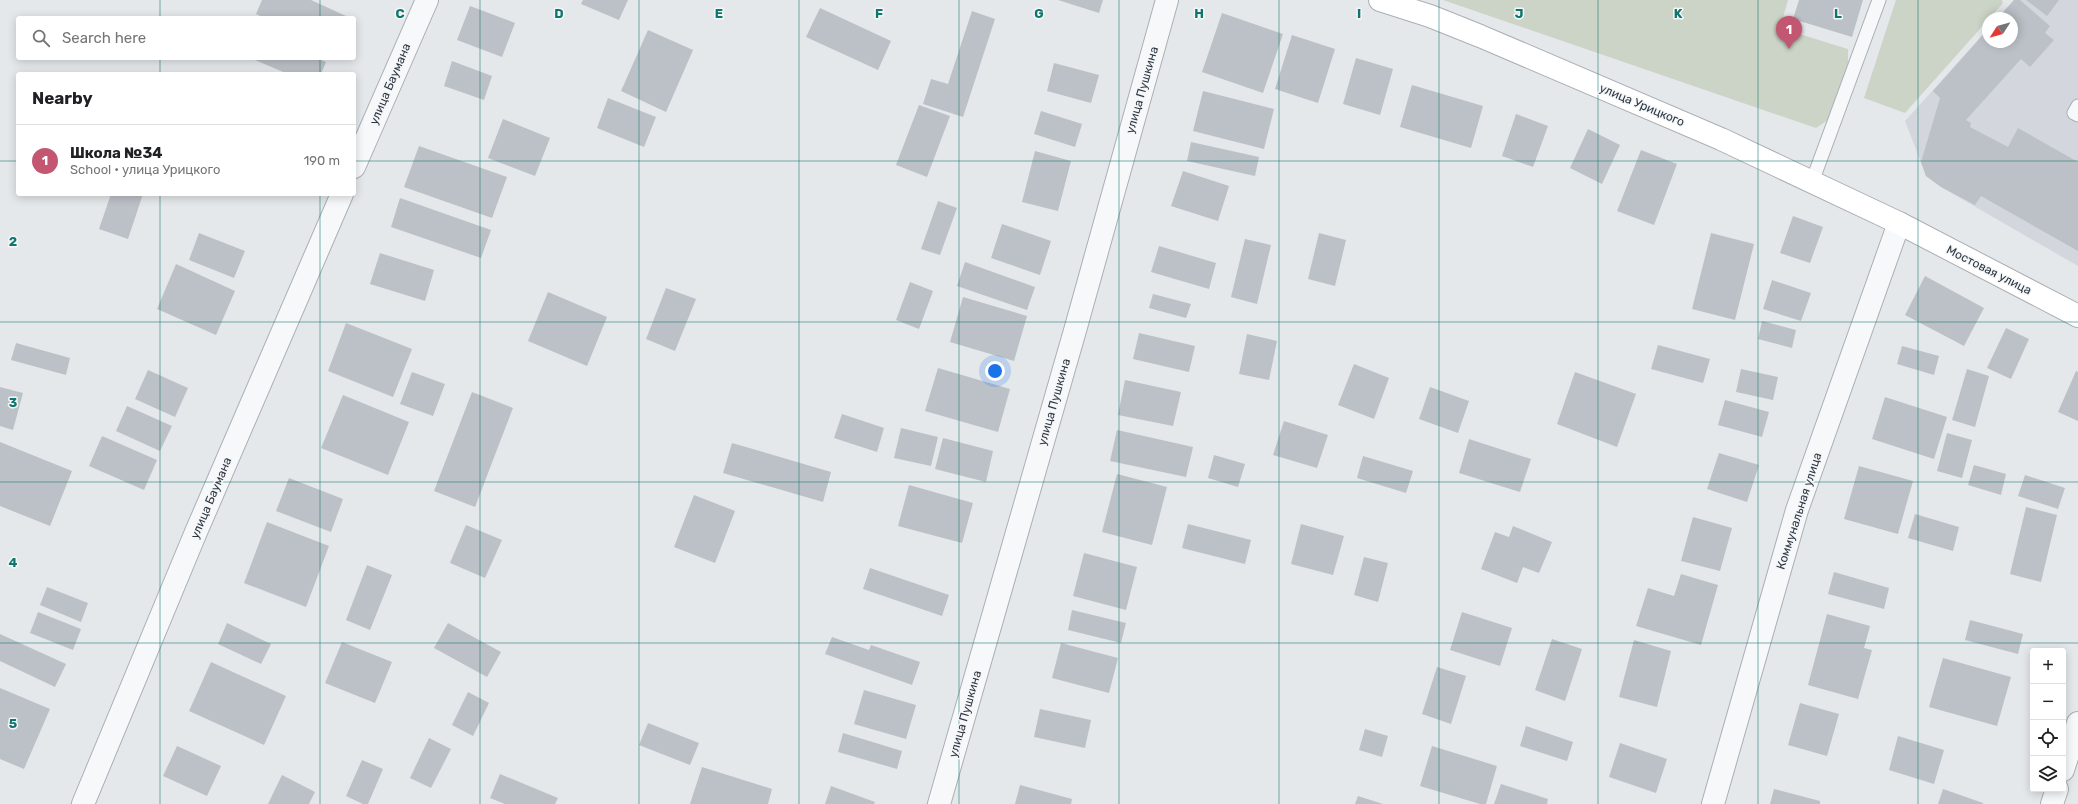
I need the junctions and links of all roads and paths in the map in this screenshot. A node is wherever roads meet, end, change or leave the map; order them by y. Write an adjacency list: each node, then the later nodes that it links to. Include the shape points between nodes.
1 (426, 0): 7 (street, улица Баумана)
2 (1167, 0): 16 (street, улица Пушкина)
3 (1380, 0): 8 (main road, улица Урицкого, via 1480,36 1721,139)
4 (1880, 0): 8 (lane)
5 (2078, 106): 6 (lane, via 2074,113)
6 (2078, 115)
7 (356, 162)
8 (1812, 182): 10 (main road, улица Урицкого)
9 (341, 196): 15 (street, улица Баумана, via 196,532)
10 (1899, 223): 11 (main road, Мостовая улица); 17 (street, Коммунальная улица, via 1797,510)
11 (2078, 316)
12 (2078, 723): 13 (street)
13 (2066, 761)
14 (2056, 792): 18 (street)
15 (83, 804)
16 (939, 804)
17 (1713, 804)
18 (2052, 804)

